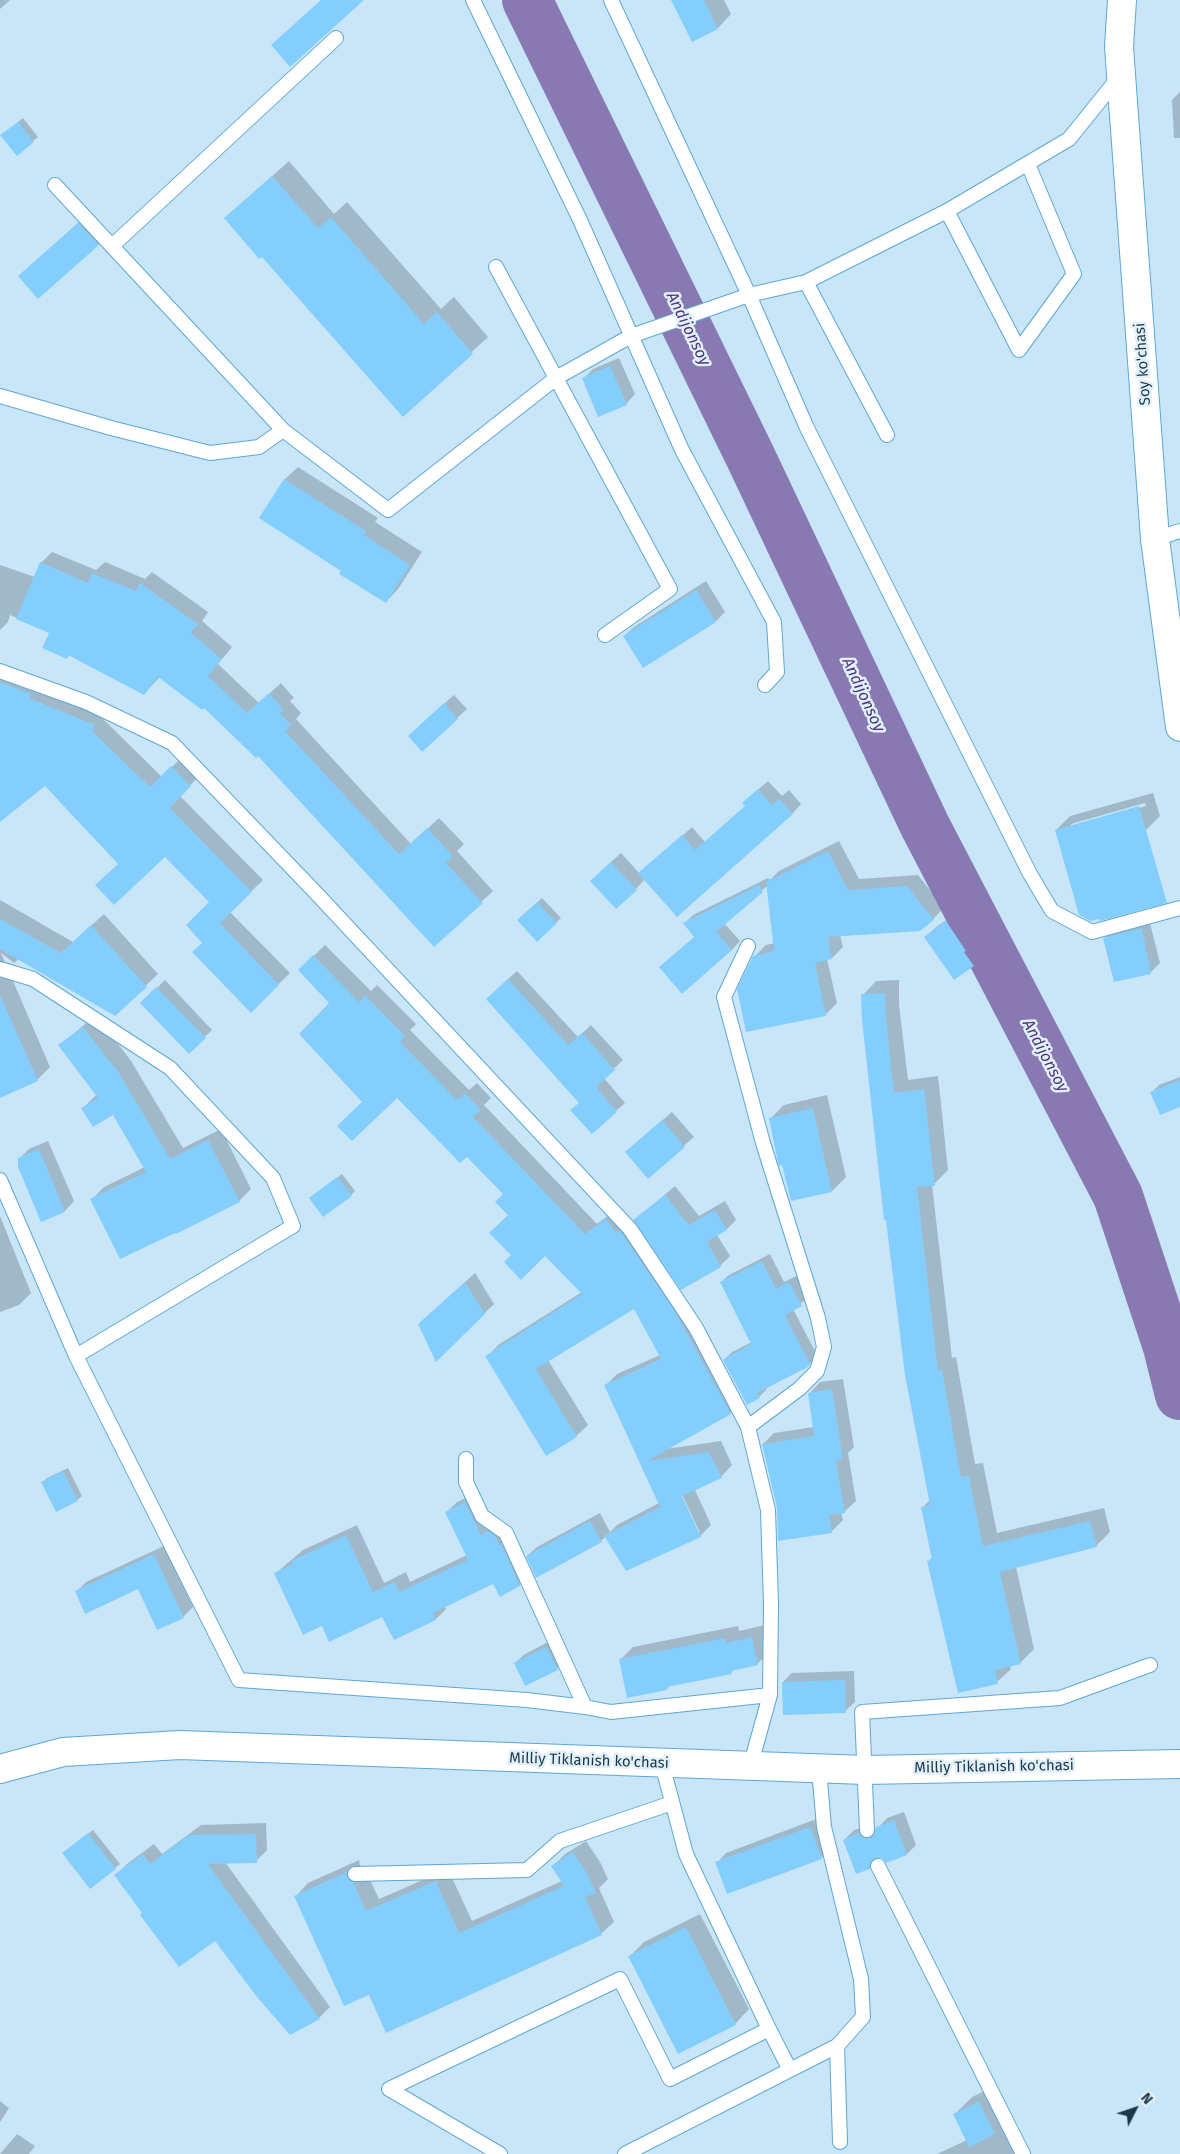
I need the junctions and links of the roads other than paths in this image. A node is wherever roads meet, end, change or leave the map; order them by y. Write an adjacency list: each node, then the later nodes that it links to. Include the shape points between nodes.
1 (473, 0): 13 (lane, via 580,220)
2 (611, 0): 12 (lane)
3 (1122, 0): 5 (main road, Soy ko'chasi)
4 (336, 38): 9 (lane)
5 (1121, 75): 6 (lane, via 1069,140); 18 (main road, Soy ko'chasi)
6 (1028, 164): 8 (lane); 8 (lane, via 1074,274 1019,350)
7 (55, 185): 9 (lane)
8 (947, 211): 11 (lane)
9 (112, 246): 16 (lane)
10 (496, 267): 14 (lane)
11 (806, 282): 12 (lane); 17 (lane)
12 (749, 295): 13 (lane); 23 (lane, via 811,437 1030,874 1052,911 1092,932)
13 (631, 336): 14 (lane); 21 (lane, via 682,450 774,622 776,672)
14 (556, 378): 16 (lane, via 388,510); 19 (lane, via 670,589)
15 (0, 396): 16 (lane, via 210,453 259,447)
16 (283, 430)
17 (887, 435)
18 (1168, 535): 22 (main road, Soy ko'chasi)
19 (606, 635)
20 (0, 671): 28 (lane, via 86,702 172,743 630,1230 696,1328)
21 (764, 685)
22 (1180, 727)
23 (1180, 908)
24 (748, 946): 28 (lane, via 724,997 824,1348 817,1371 799,1389)
25 (0, 969): 27 (lane, via 33,979 170,1068 273,1178 293,1226)
26 (0, 1180): 27 (lane)
27 (76, 1356): 32 (lane, via 239,1680)
28 (748, 1427): 31 (lane, via 768,1510)
29 (466, 1459): 32 (lane, via 466,1482 482,1516 506,1534)
30 (1150, 1665): 38 (lane, via 1060,1698 862,1712)
31 (770, 1695): 32 (lane, via 611,1712); 35 (lane)
32 (585, 1707)
33 (662, 1764): 35 (main road, Milliy Tiklanish ko'chasi); 36 (main road, Milliy Tiklanish ko'chasi, via 180,1745 63,1752); 39 (lane)
34 (1180, 1764): 38 (main road, Milliy Tiklanish ko'chasi)
35 (750, 1767): 37 (main road, Milliy Tiklanish ko'chasi)
36 (0, 1769)
37 (819, 1769): 38 (main road, Milliy Tiklanish ko'chasi); 44 (lane, via 824,1827 861,1979 863,2017)
38 (865, 1770): 40 (lane)
39 (672, 1803): 42 (lane, via 560,1841 528,1870); 43 (lane, via 686,1854)
40 (867, 1830)
41 (878, 1866): 49 (lane)
42 (355, 1874)
43 (769, 2028): 45 (lane); 47 (lane, via 670,2078 620,1979 389,2089)
44 (837, 2046): 45 (lane); 46 (lane)
45 (790, 2070): 48 (lane)
46 (840, 2142)
47 (500, 2154)
48 (625, 2154)
49 (1023, 2154)

